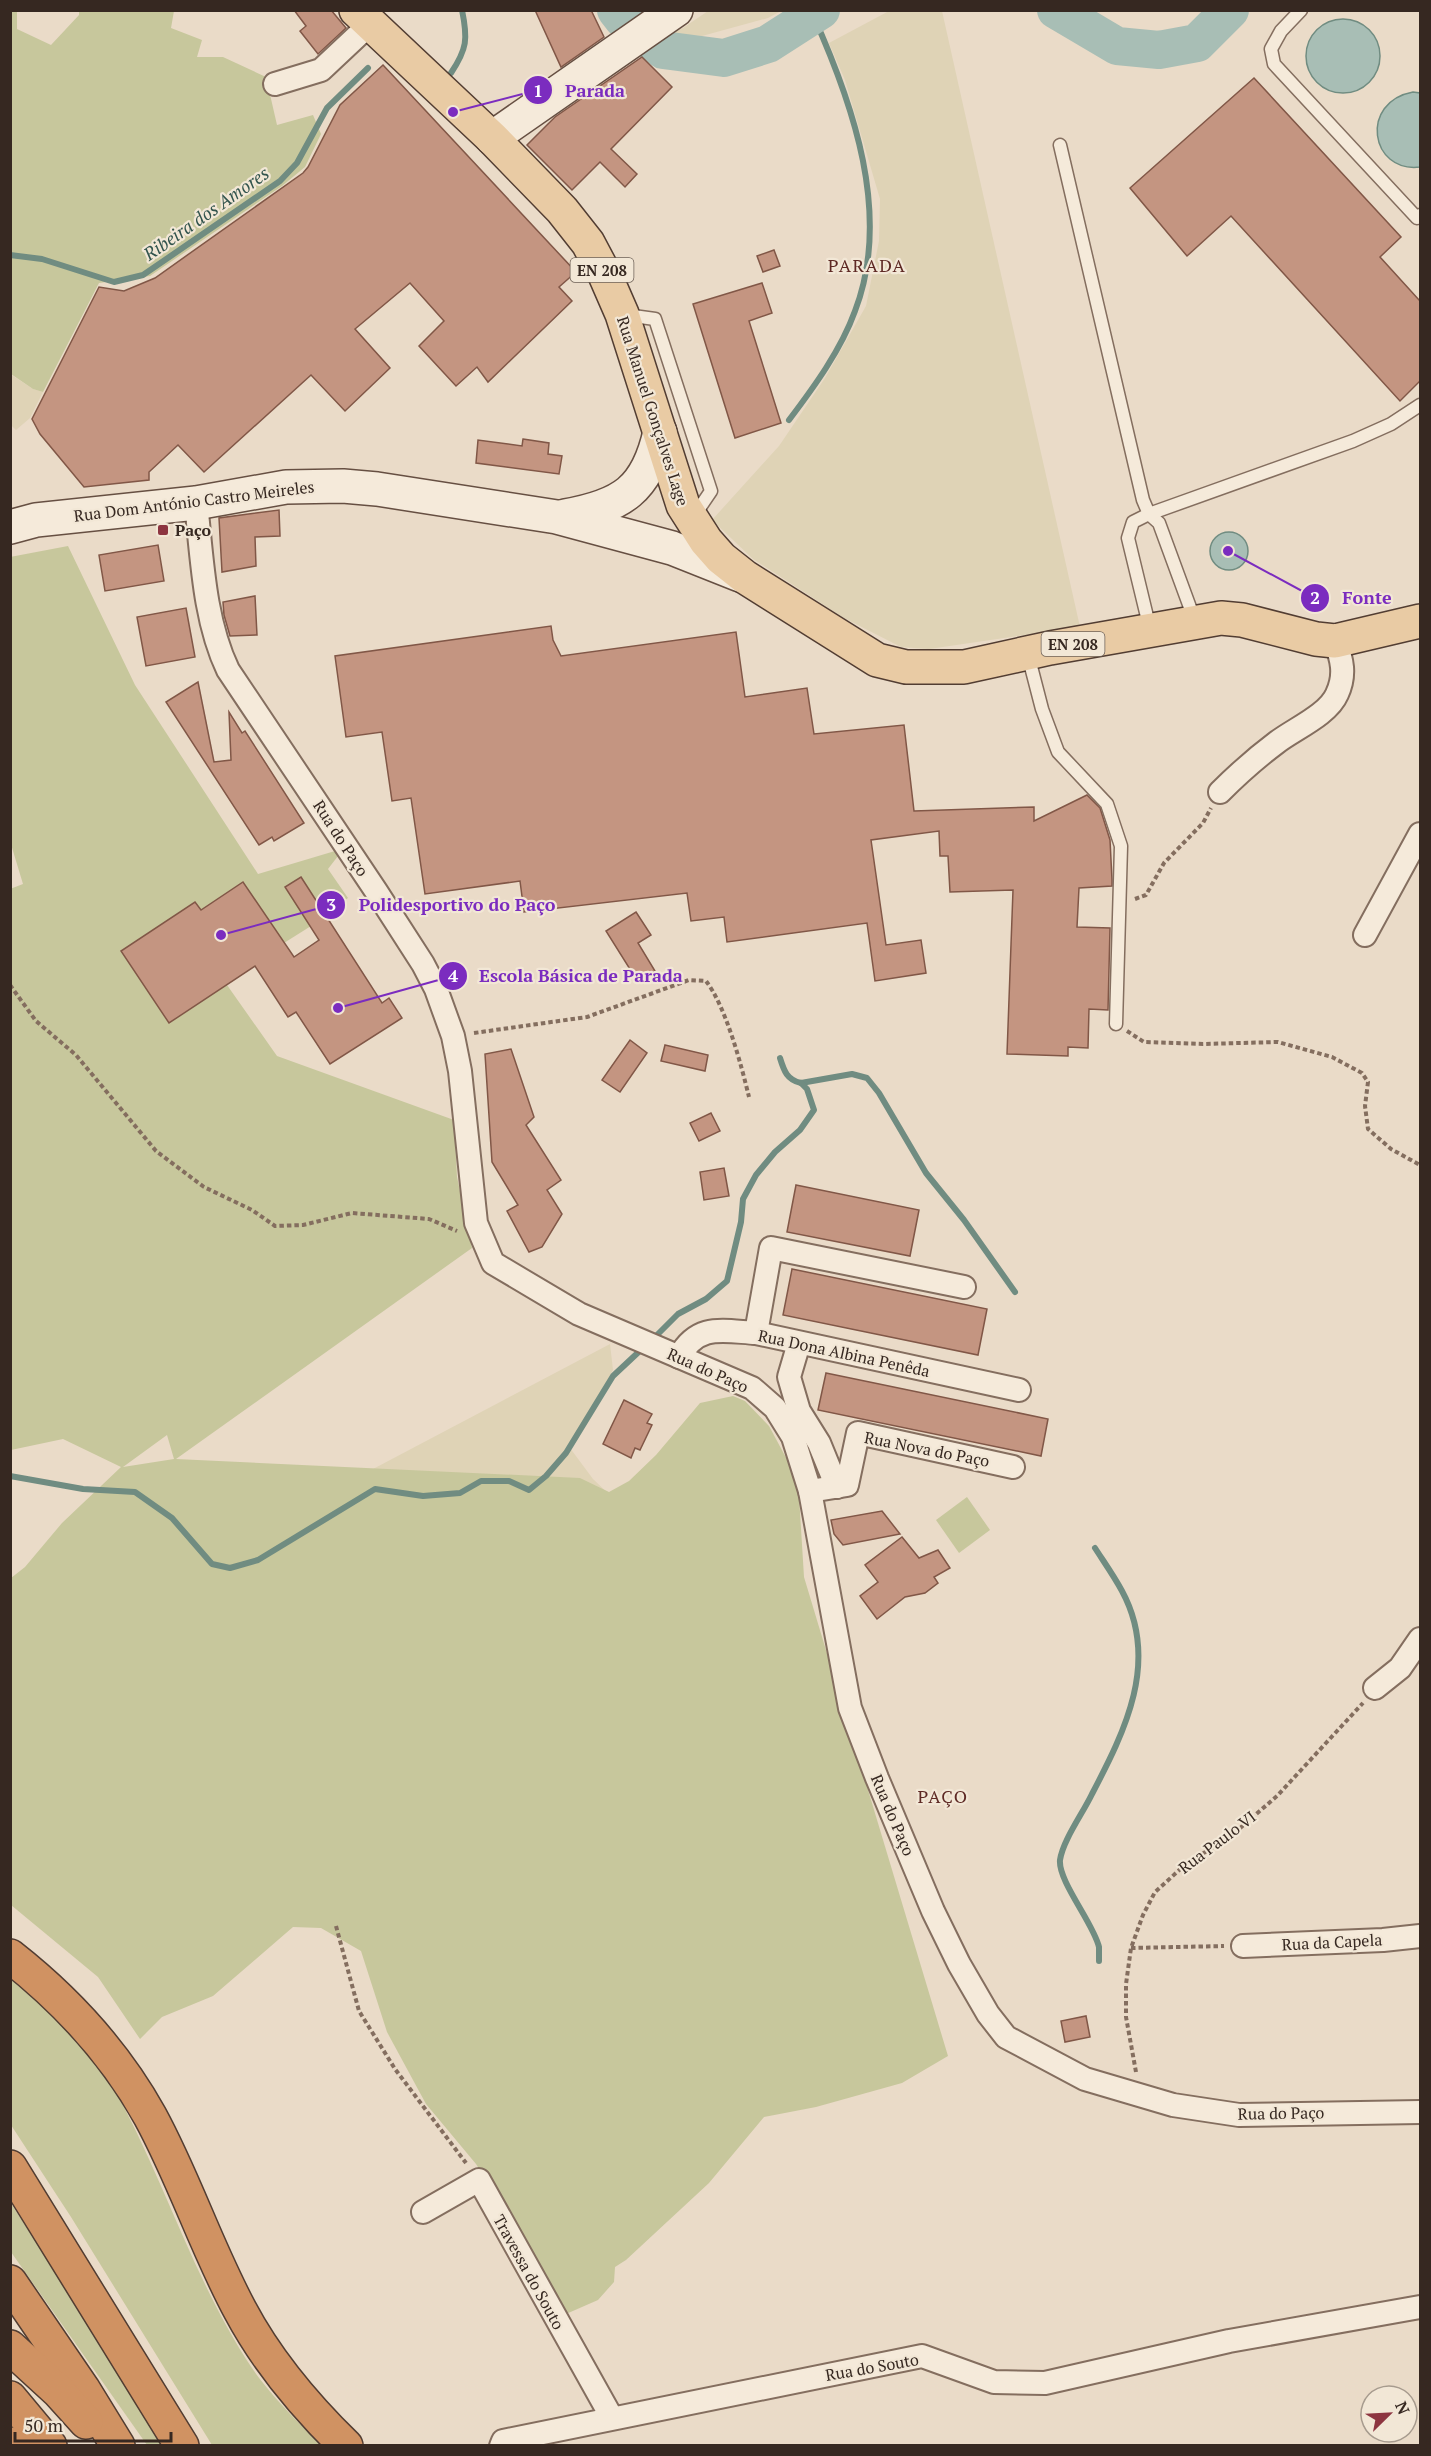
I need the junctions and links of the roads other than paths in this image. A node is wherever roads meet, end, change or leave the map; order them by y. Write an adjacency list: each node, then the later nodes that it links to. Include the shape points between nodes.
1 (1301, 10): 7 (lane, via 1281,31 1271,49 1275,64 1417,218)
2 (670, 14): 5 (street)
3 (363, 17): 4 (street, via 321,70); 5 (main road, Rua Manuel Gonçalves Lage / EN 208)
4 (275, 84)
5 (492, 138): 8 (main road, Rua Manuel Gonçalves Lage / EN 208, via 576,226 605,275)
6 (1060, 145): 13 (lane)
7 (1420, 215)
8 (622, 314): 10 (main road, Rua Manuel Gonçalves Lage / EN 208); 12 (lane, via 655,320 711,492)
9 (1420, 405): 13 (lane, via 1391,424 1353,441)
10 (660, 432): 12 (main road, Rua Manuel Gonçalves Lage / EN 208); 14 (street, Rua Dom António Castro Meireles, via 648,471 629,491 607,506)
11 (196, 503): 14 (street, Rua Dom António Castro Meireles, via 286,487 343,486); 15 (street, Rua Dom António Castro Meireles, via 36,520); 30 (street, Rua do Paço, via 212,629 223,660 436,989 453,1036 460,1071 476,1222 493,1263 579,1314)
12 (687, 513): 16 (street, Rua Dom António Castro Meireles); 17 (main road, Rua Manuel Gonçalves Lage / EN 208, via 721,558)
13 (1149, 514): 19 (lane, via 1159,523); 20 (lane, via 1133,522 1128,538)
14 (557, 517): 16 (street, Rua Dom António Castro Meireles)
15 (10, 527)
16 (628, 534): 17 (street, Rua Dom António Castro Meireles)
17 (745, 577): 22 (main road, Rua Manuel Gonçalves Lage / EN 208, via 877,660 906,667 964,667)
18 (1420, 621): 21 (main road, Rua Manuel Gonçalves Lage / EN 208)
19 (1195, 622): 20 (main road, Rua Manuel Gonçalves Lage / EN 208); 21 (main road, Rua Manuel Gonçalves Lage / EN 208, via 1242,620)
20 (1151, 630): 22 (main road, Rua Manuel Gonçalves Lage / EN 208)
21 (1335, 641): 23 (street, via 1344,664 1337,695)
22 (1027, 654): 26 (lane, via 1058,752 1107,804 1121,846)
23 (1220, 792)
24 (1420, 834): 25 (street)
25 (1365, 935)
26 (1116, 1024)
27 (964, 1287): 28 (street, via 771,1248)
28 (756, 1334): 29 (street, Rua Dona Albina Penêda); 30 (street, Rua Dona Albina Penêda, via 714,1330)
29 (800, 1343): 31 (street, Rua Dona Albina Penêda); 33 (street, via 789,1377 799,1410 819,1443)
30 (669, 1353): 34 (street, Rua do Paço, via 752,1388 775,1408 792,1437)
31 (1019, 1390)
32 (1013, 1467): 33 (street, Rua Nova do Paço, via 858,1433 848,1485)
33 (837, 1487): 34 (street)
34 (810, 1491): 40 (street, Rua do Paço, via 850,1708 958,1964 1006,2037 1085,2079 1173,2105 1239,2115)
35 (1420, 1639): 36 (street, via 1400,1668)
36 (1375, 1688)
37 (1420, 1936): 38 (street, Rua da Capela)
38 (1243, 1946)
39 (10, 1956): 52 (highway, via 44,1982 74,2013 128,2080 150,2116 221,2271 261,2346 314,2415)
40 (1420, 2112)
41 (10, 2167): 51 (highway)
42 (423, 2212): 47 (street, Travessa do Souto, via 478,2180)
43 (10, 2282): 50 (highway)
44 (1420, 2307): 47 (street, Rua do Souto, via 1229,2341 1045,2383 994,2382 922,2356)
45 (10, 2347): 49 (highway)
46 (10, 2398): 48 (highway)
47 (612, 2418): 53 (street, Rua do Souto, via 503,2441)
48 (50, 2445)
49 (108, 2445)
50 (118, 2445)
51 (182, 2445)
52 (345, 2445)
53 (501, 2445)

